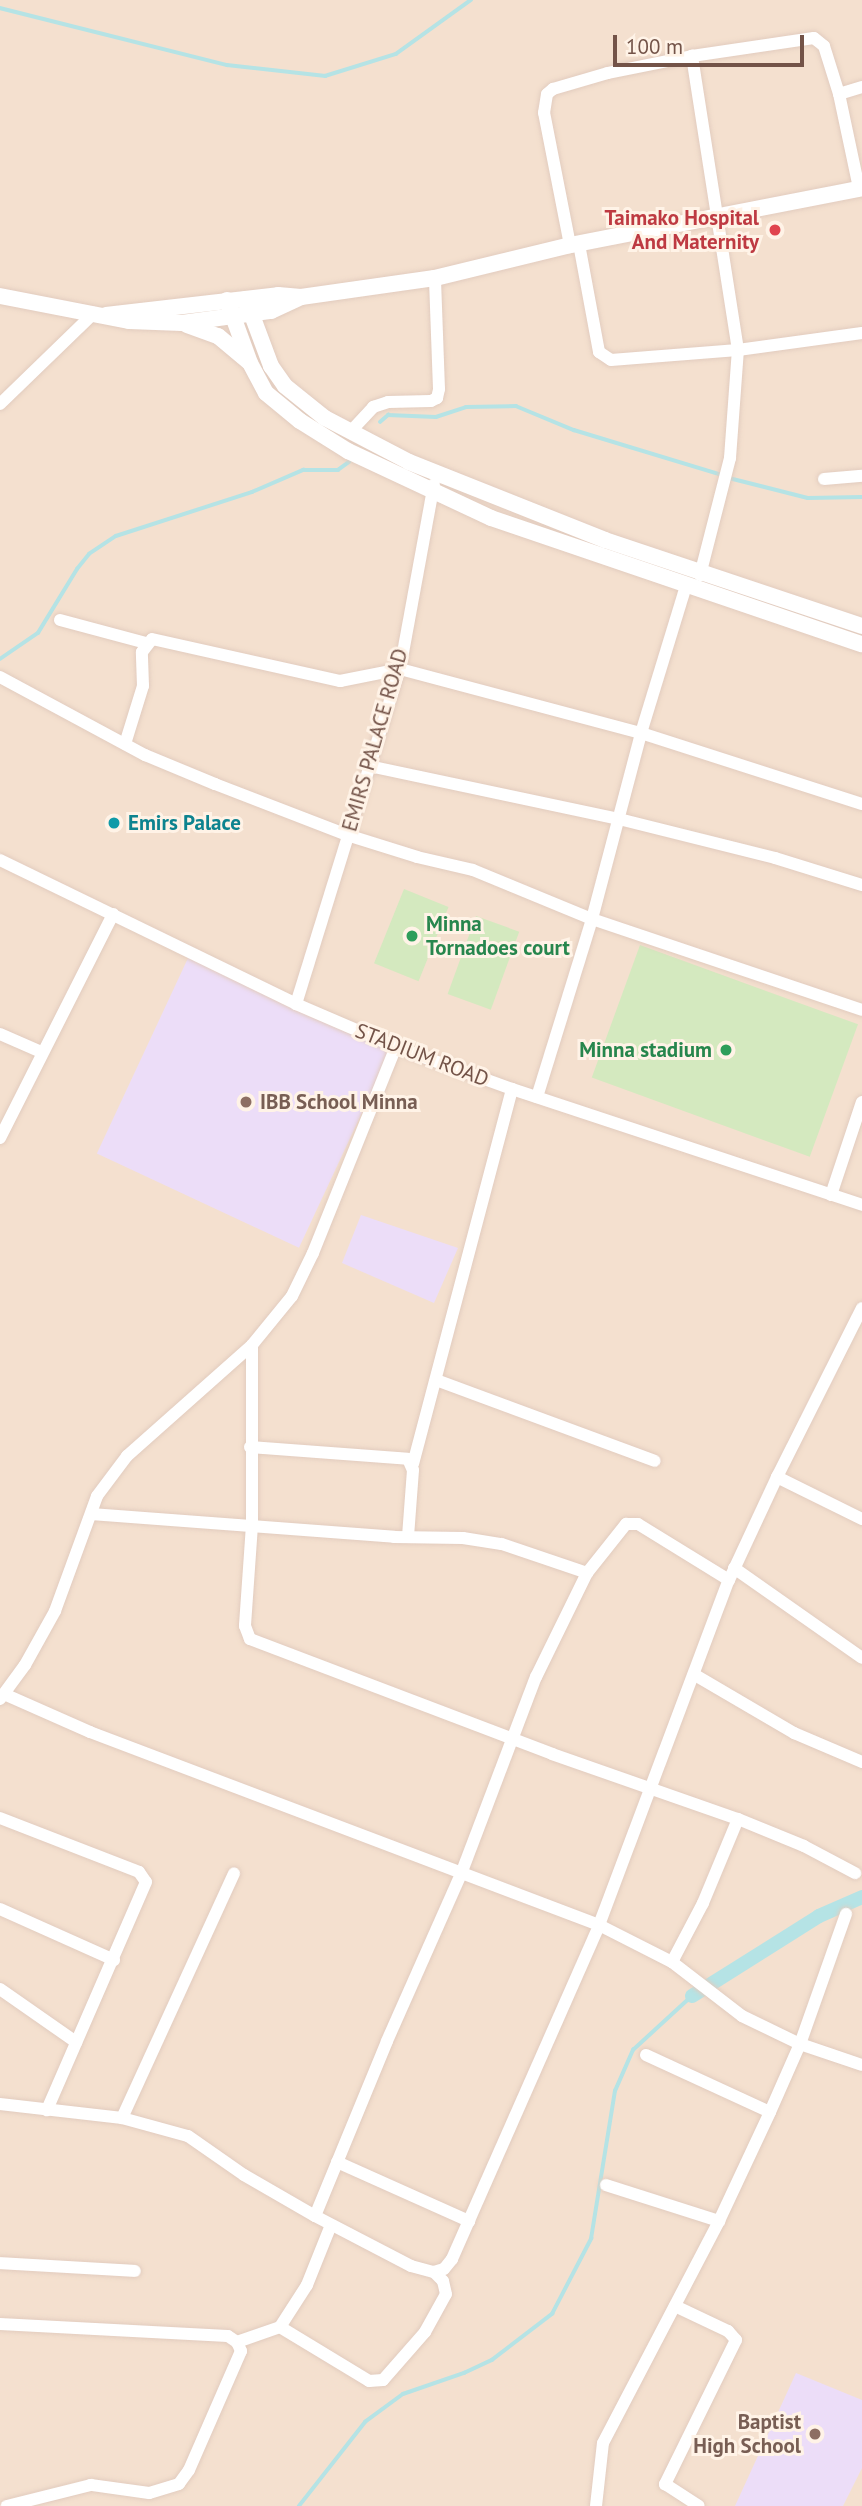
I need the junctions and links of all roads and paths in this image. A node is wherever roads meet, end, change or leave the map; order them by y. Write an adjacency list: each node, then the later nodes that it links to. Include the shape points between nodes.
1 (692, 56): 3 (street, via 814,38 824,46); 5 (street); 6 (street, via 608,74 547,94 544,113)
2 (862, 87): 3 (street)
3 (839, 94): 4 (street)
4 (861, 188): 5 (street)
5 (716, 218): 6 (street); 13 (street)
6 (574, 245): 7 (street); 13 (street, via 599,352 605,358)
7 (435, 278): 9 (street, via 301,298 271,311); 16 (street, via 436,398 373,407)
8 (0, 296): 10 (street)
9 (244, 310): 10 (street, via 227,300); 11 (street); 14 (street); 16 (street, via 285,386 325,418)
10 (100, 314): 11 (street, via 129,321); 15 (street)
11 (182, 323): 14 (street, via 218,336)
12 (862, 333): 13 (street)
13 (738, 350): 21 (street, via 730,458)
14 (250, 363): 20 (street, via 266,393 300,421)
15 (0, 404)
16 (351, 431): 17 (street)
17 (437, 472): 20 (street, EMIRS PALACE ROAD); 21 (street)
18 (862, 475): 19 (street)
19 (824, 479)
20 (431, 493): 22 (street); 27 (street, EMIRS PALACE ROAD)
21 (700, 575): 24 (street)
22 (686, 586): 26 (street); 29 (street)
23 (60, 620): 25 (street)
24 (862, 626)
25 (146, 643): 27 (street, via 163,640 340,681); 30 (street, via 141,695)
26 (862, 644)
27 (400, 669): 29 (street); 31 (street, EMIRS PALACE ROAD)
28 (0, 677): 30 (street)
29 (641, 733): 32 (street); 33 (street)
30 (125, 744): 34 (street, via 215,785)
31 (369, 766): 33 (street); 34 (street, EMIRS PALACE ROAD)
32 (862, 804)
33 (619, 819): 36 (street); 38 (street)
34 (347, 835): 38 (street, via 473,870); 39 (street, EMIRS PALACE ROAD)
35 (0, 860): 37 (street, STADIUM ROAD)
36 (862, 885)
37 (113, 914): 39 (street, STADIUM ROAD); 43 (street)
38 (592, 919): 40 (street); 45 (street)
39 (296, 1004): 42 (street, STADIUM ROAD)
40 (862, 1010)
41 (0, 1034): 43 (street)
42 (396, 1047): 44 (street, STADIUM ROAD); 51 (street, via 308,1264 292,1296)
43 (41, 1052): 47 (street)
44 (512, 1089): 45 (street, STADIUM ROAD); 52 (street)
45 (537, 1097): 48 (street, STADIUM ROAD)
46 (862, 1102): 48 (street)
47 (0, 1138)
48 (831, 1195): 49 (street, STADIUM ROAD)
49 (862, 1205)
50 (862, 1308): 56 (street)
51 (252, 1345): 53 (street); 57 (street, via 127,1457 97,1496)
52 (436, 1380): 54 (street); 55 (street)
53 (250, 1447): 55 (street, via 400,1457); 59 (street)
54 (655, 1461)
55 (413, 1464): 60 (street)
56 (777, 1477): 58 (street); 62 (street)
57 (91, 1514): 59 (street); 65 (street, via 55,1611)
58 (862, 1519)
59 (252, 1525): 60 (street); 66 (street, via 245,1626 250,1639)
60 (408, 1537): 61 (street, via 502,1544)
61 (587, 1573): 62 (street, via 626,1524 638,1524); 66 (street)
62 (732, 1574): 63 (street); 64 (street)
63 (862, 1658)
64 (695, 1675): 67 (street, via 794,1733); 68 (street)
65 (2, 1697): 73 (street)
66 (512, 1737): 68 (street); 73 (street)
67 (862, 1762)
68 (651, 1789): 70 (street); 76 (street)
69 (0, 1818): 77 (street, via 144,1876 145,1889)
70 (738, 1819): 72 (street); 78 (street)
71 (234, 1873): 87 (street)
72 (855, 1873)
73 (461, 1874): 76 (street); 88 (street)
74 (0, 1909): 77 (street)
75 (846, 1914): 81 (street)
76 (599, 1925): 78 (street); 91 (street)
77 (114, 1960): 80 (street)
78 (673, 1962): 81 (street, via 742,2016)
79 (0, 1989): 80 (street)
80 (76, 2042): 85 (street)
81 (800, 2044): 83 (street); 86 (street)
82 (646, 2055): 86 (street)
83 (862, 2065)
84 (0, 2104): 85 (street)
85 (47, 2110): 87 (street)
86 (770, 2112): 92 (street)
87 (122, 2118): 90 (street, via 188,2136)
88 (337, 2162): 90 (street); 91 (street)
89 (606, 2185): 92 (street)
90 (315, 2216): 93 (street)
91 (469, 2221): 96 (street, via 452,2259)
92 (719, 2221): 97 (street)
93 (331, 2225): 96 (street, via 411,2266); 99 (street, via 307,2285)
94 (0, 2263): 95 (street)
95 (135, 2271)
96 (435, 2272): 99 (street, via 446,2294 425,2332 383,2380 369,2381)
97 (675, 2306): 104 (street, via 603,2443); 105 (street, via 728,2331 736,2340 665,2484)
98 (0, 2324): 100 (street, via 228,2336)
99 (280, 2327): 100 (street)
100 (237, 2342): 101 (street, via 241,2359 189,2470 179,2484)
101 (149, 2493): 102 (street, via 91,2485); 103 (street)
102 (7, 2506)
103 (145, 2506)
104 (596, 2506)
105 (699, 2506)

